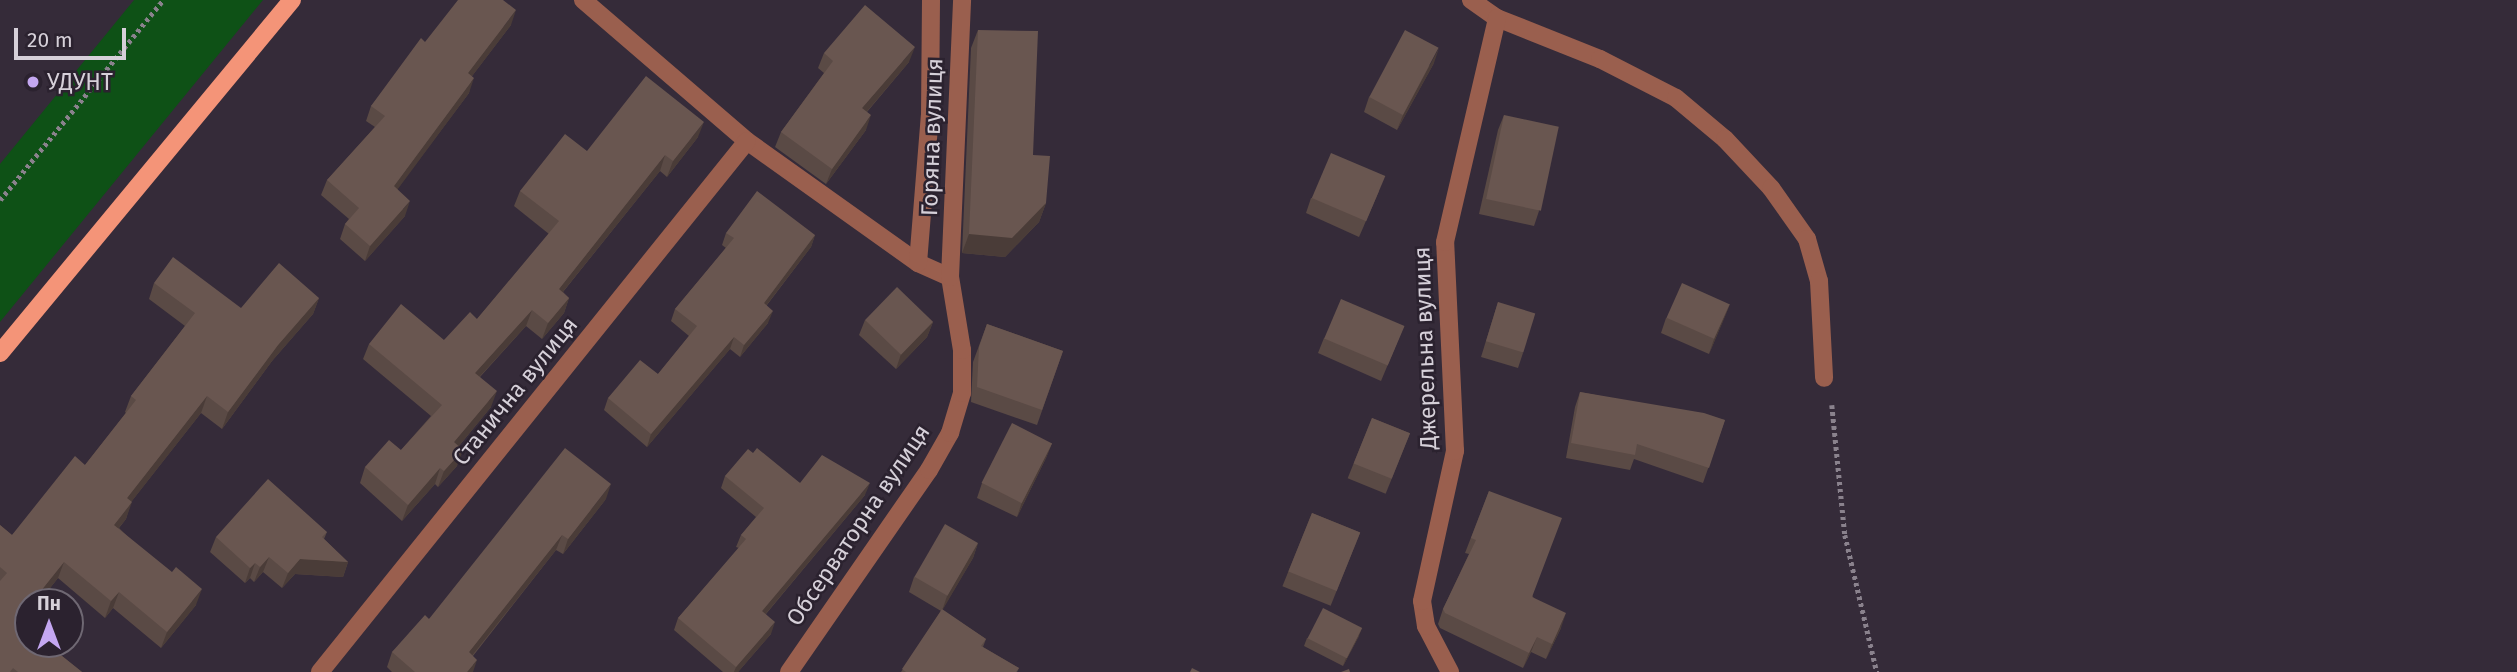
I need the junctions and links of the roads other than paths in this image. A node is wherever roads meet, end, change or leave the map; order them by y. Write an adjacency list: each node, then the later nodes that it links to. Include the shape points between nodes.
1 (292, 0): 10 (main road)
2 (583, 0): 7 (street)
3 (931, 0): 8 (street, via 930,115)
4 (962, 0): 9 (street, Горяна вулиця)
5 (1472, 0): 6 (street)
6 (1497, 18): 11 (street, via 1600,59 1676,98 1725,139 1771,188 1807,239 1819,281); 14 (street, Джерельна вулиця, via 1445,243 1455,451 1422,601 1426,626)
7 (747, 141): 8 (street); 12 (street, Станична вулиця)
8 (918, 263): 9 (street)
9 (950, 277): 13 (street, Обсерваторна вулиця, via 962,350 962,393 950,433)
10 (0, 353)
11 (1824, 378)
12 (320, 672)
13 (789, 672)
14 (1450, 672)

